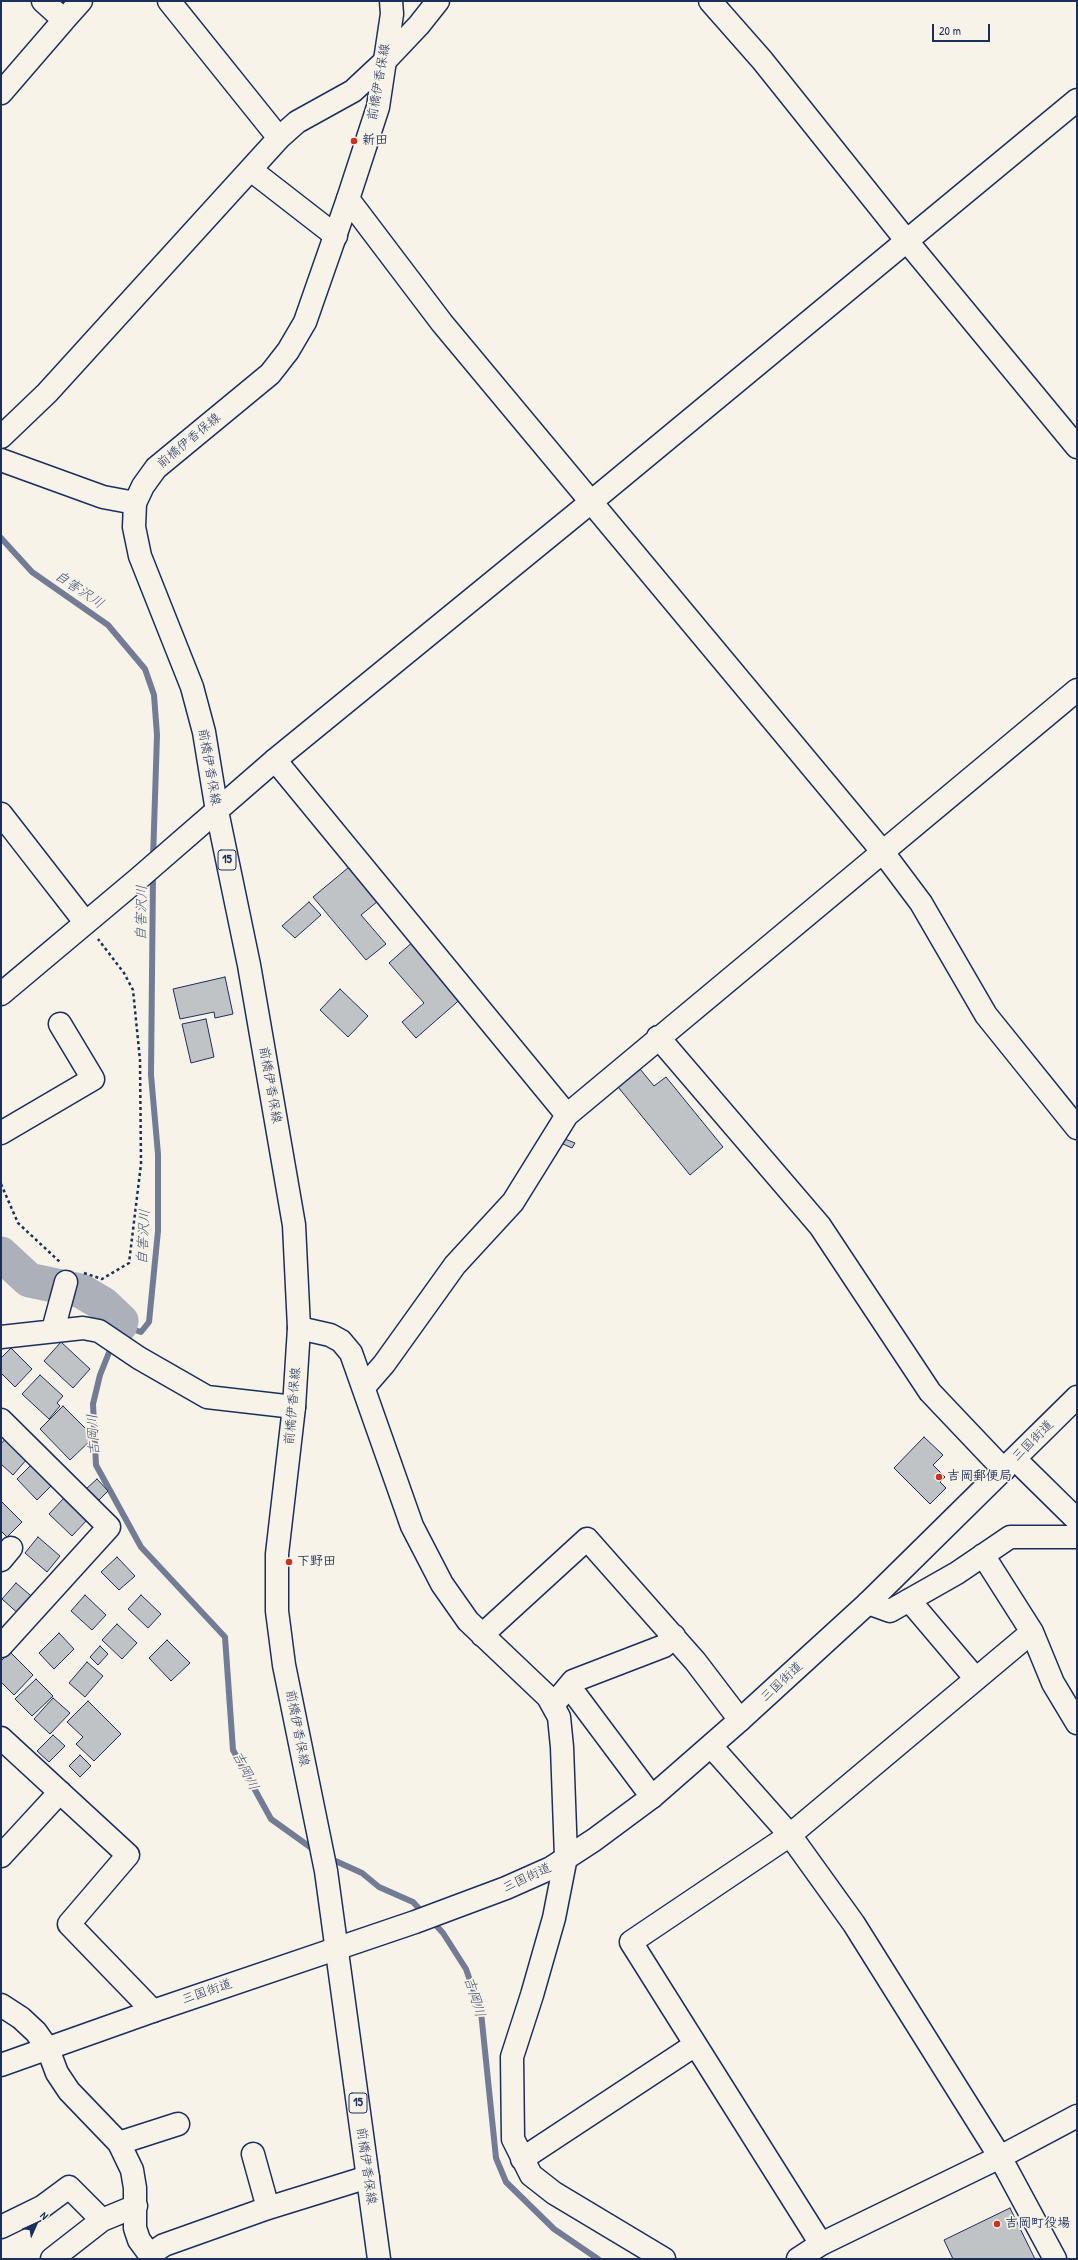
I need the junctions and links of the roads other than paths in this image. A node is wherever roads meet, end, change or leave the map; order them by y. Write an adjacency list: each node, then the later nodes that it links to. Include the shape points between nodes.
1 (44, 1): 7 (street)
2 (81, 1): 7 (street)
3 (169, 1): 11 (street)
4 (391, 1): 8 (street, 前橋伊香保線 / 15, via 392,14)
5 (438, 1): 8 (street)
6 (710, 1): 15 (street, via 762,60)
7 (64, 20): 9 (street)
8 (383, 63): 11 (street, via 353,91 297,122); 13 (street, 前橋伊香保線 / 15, via 378,107)
9 (1, 93)
10 (1077, 100): 15 (street)
11 (279, 138): 12 (street)
12 (251, 170): 14 (street); 16 (street, via 47,393)
13 (348, 198): 14 (street, 前橋伊香保線 / 15); 19 (street, via 442,323)
14 (336, 236): 20 (street, 前橋伊香保線 / 15, via 305,322 288,351 254,389 156,468)
15 (906, 240): 17 (street); 19 (street)
16 (1, 437)
17 (1077, 447)
18 (1, 460): 20 (street, via 103,497)
19 (591, 502): 22 (street); 25 (street)
20 (135, 503): 23 (street, 前橋伊香保線 / 15, via 134,526 140,556 192,687 204,732)
21 (1077, 690): 25 (street)
22 (274, 760): 23 (street); 30 (street)
23 (217, 811): 26 (street); 34 (street, 前橋伊香保線 / 15, via 249,965 294,1225)
24 (1, 814): 26 (street)
25 (882, 851): 29 (street); 31 (street, via 921,903 986,1014)
26 (85, 922): 27 (street)
27 (1, 994)
28 (60, 1024): 32 (street, via 93,1079)
29 (658, 1037): 30 (street); 41 (street, via 820,1226 930,1392)
30 (567, 1115): 37 (street, via 513,1202 455,1265 384,1364)
31 (1077, 1128)
32 (1, 1133)
33 (67, 1275): 35 (street)
34 (299, 1328): 37 (street, via 330,1335 341,1341 351,1353); 39 (street, 前橋伊香保線 / 15)
35 (53, 1330): 36 (street); 39 (street, via 83,1328 99,1331 139,1358 207,1397)
36 (1, 1337)
37 (364, 1387): 48 (street, via 412,1526 442,1584 468,1621)
38 (1077, 1397): 41 (street, 三国街道)
39 (294, 1407): 63 (street, 前橋伊香保線 / 15, via 277,1554 277,1611 284,1664 326,1871)
40 (1, 1420): 50 (street, via 109,1527)
41 (1010, 1465): 42 (street); 46 (street, 三国街道)
42 (1077, 1520)
43 (1077, 1537): 44 (street, via 1010,1537)
44 (983, 1556): 45 (street); 47 (street)
45 (908, 1600): 46 (street, via 890,1611); 51 (street)
46 (868, 1603): 54 (street, 三国街道)
47 (1032, 1632): 51 (street); 55 (street, via 1053,1683)
48 (482, 1635): 49 (street, via 587,1539); 53 (street, via 548,1697)
49 (674, 1636): 52 (street, via 664,1646 573,1681); 54 (street)
50 (1, 1646)
51 (976, 1679): 60 (street)
52 (569, 1686): 53 (street); 59 (street)
53 (552, 1705): 62 (street, via 559,1717 562,1747)
54 (740, 1720): 57 (street, 三国街道)
55 (1077, 1723)
56 (1, 1738): 58 (street)
57 (711, 1746): 59 (street, 三国街道); 60 (street)
58 (60, 1792): 61 (street); 65 (street, via 128,1855 69,1924)
59 (652, 1797): 62 (street, 三国街道, via 594,1840)
60 (790, 1835): 66 (street, via 631,1942); 73 (street, via 854,1924)
61 (1, 1856)
62 (566, 1857): 63 (street, 三国街道, via 551,1868 512,1885 415,1922); 74 (street, via 554,1918 512,2057 513,2139)
63 (338, 1947): 65 (street, 三国街道); 75 (street, 前橋伊香保線 / 15)
64 (1, 2005): 67 (street, via 36,2032)
65 (153, 2011): 67 (street, 三国街道)
66 (695, 2045): 74 (street); 80 (street)
67 (48, 2049): 68 (street, 三国街道); 71 (street, via 57,2073 69,2091)
68 (1, 2065)
69 (1077, 2116): 73 (street)
70 (178, 2124): 71 (street)
71 (119, 2144): 76 (street, via 132,2170)
72 (253, 2154): 77 (street)
73 (1000, 2157): 80 (street); 86 (street)
74 (522, 2159): 84 (street, via 531,2175 554,2193)
75 (368, 2177): 77 (street); 83 (street, 前橋伊香保線 / 15)
76 (136, 2206): 78 (street); 81 (street, via 135,2228 139,2240)
77 (268, 2208): 81 (street, via 164,2245)
78 (102, 2220): 79 (street, via 69,2187 42,2207); 82 (street)
79 (1, 2228)
80 (821, 2244): 85 (street)
81 (151, 2257)
82 (52, 2259)
83 (380, 2259)
84 (664, 2259)
85 (798, 2259)
86 (1056, 2259)

